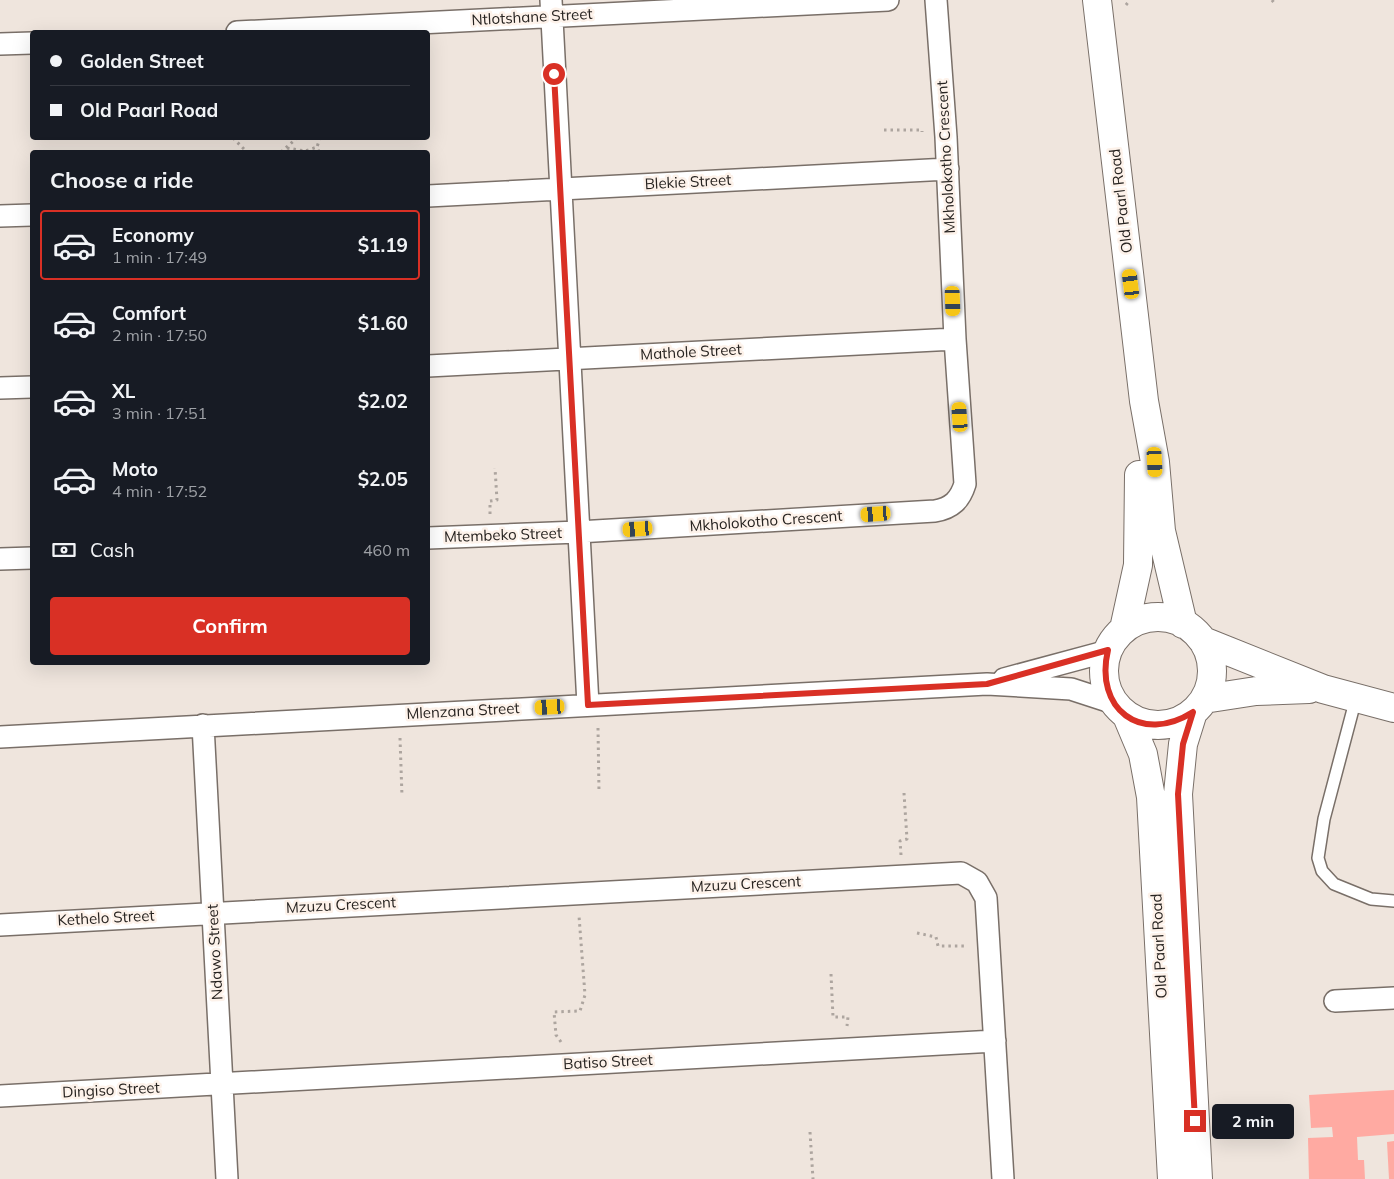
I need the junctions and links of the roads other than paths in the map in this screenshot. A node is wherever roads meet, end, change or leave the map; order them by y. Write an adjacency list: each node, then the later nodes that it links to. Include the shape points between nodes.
1 (888, 0): 4 (street, Ntlotshane Street)
2 (936, 0): 8 (street, Mkholokotho Crescent)
3 (1097, 0): 18 (main road, Old Paarl Road)
4 (551, 8): 5 (street, Ntlotshane Street); 9 (street)
5 (262, 30)
6 (30, 43): 7 (street)
7 (0, 44)
8 (948, 169): 9 (street, Blekie Street); 13 (street, Mkholokotho Crescent)
9 (560, 188): 10 (street, Blekie Street); 14 (street)
10 (430, 196)
11 (30, 215): 12 (street)
12 (0, 216)
13 (955, 339): 14 (street, Mathole Street); 19 (street, Mkholokotho Crescent, via 965,484 952,506 935,511)
14 (570, 358): 15 (street, Mathole Street); 19 (street)
15 (430, 366)
16 (30, 387): 17 (street)
17 (0, 388)
18 (1144, 402): 23 (main road, Old Paarl Road, via 1138,464 1138,565); 24 (main road, Old Paarl Road, via 1155,462 1161,531)
19 (578, 532): 20 (street, Mtembeko Street); 29 (street)
20 (430, 538)
21 (30, 558): 22 (street)
22 (0, 559)
23 (1124, 629): 24 (main road, Old Paarl Road, via 1138,621 1169,618); 25 (main road, Old Paarl Road)
24 (1193, 632): 27 (main road); 30 (main road, Old Paarl Road, via 1209,655 1212,670 1210,685)
25 (1108, 650): 26 (street, Mlenzana Street); 32 (main road, Old Paarl Road, via 1104,678)
26 (987, 684): 29 (street, Mlenzana Street); 32 (street, Mlenzana Street, via 1071,689)
27 (1323, 689): 28 (main road); 30 (main road, via 1256,691)
28 (1356, 698): 31 (main road); 35 (lane, via 1324,819 1318,858 1322,871 1334,884 1371,899)
29 (597, 704): 33 (street, Mlenzana Street)
30 (1198, 706): 32 (main road, via 1178,722 1161,726 1143,724); 46 (main road, Old Paarl Road, via 1183,744 1178,794)
31 (1394, 708)
32 (1120, 710): 45 (main road, Old Paarl Road, via 1143,754 1151,797)
33 (203, 725): 34 (street, Mlenzana Street); 36 (street, Ndawo Street)
34 (0, 737)
35 (1394, 901)
36 (213, 912): 37 (street, Kethelo Street); 40 (street, Mzuzu Crescent, via 960,873 977,882 986,898); 41 (street, Ndawo Street)
37 (0, 925)
38 (1394, 998): 39 (street)
39 (1335, 1001)
40 (995, 1041): 41 (street, Batiso Street); 44 (street, Mzuzu Crescent)
41 (222, 1084): 42 (street, Dingiso Street); 43 (street, Ndawo Street)
42 (0, 1096)
43 (227, 1179)
44 (1003, 1179)
45 (1172, 1179)
46 (1198, 1179)

